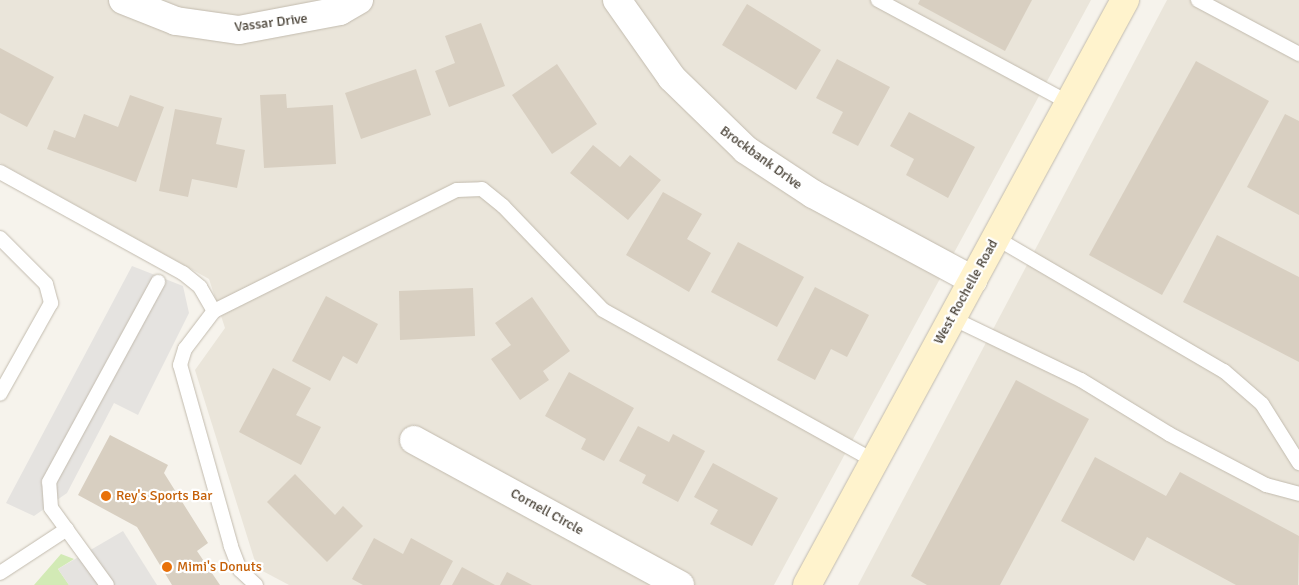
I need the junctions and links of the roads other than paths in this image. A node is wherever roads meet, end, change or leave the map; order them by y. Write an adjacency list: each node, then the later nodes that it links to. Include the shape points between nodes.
1 (122, 0): 2 (street, Vassar Drive, via 176,21 239,30 340,12)
2 (359, 0)
3 (617, 0): 12 (street, Brockbank Drive, via 672,78 746,150 813,194)
4 (878, 0): 8 (lane)
5 (1125, 0): 8 (main road, West Rochelle Road)
6 (1198, 0): 7 (lane)
7 (1299, 54)
8 (1069, 103): 11 (main road, West Rochelle Road)
9 (0, 172): 14 (lane, via 184,273 200,287)
10 (0, 238): 16 (lane, via 46,284 51,303)
11 (996, 238): 12 (main road, West Rochelle Road); 19 (lane, via 1224,371 1262,404)
12 (973, 280): 15 (main road, West Rochelle Road)
13 (158, 282): 21 (lane, via 49,482 51,508)
14 (214, 311): 18 (lane, via 458,190 482,189 603,310); 24 (lane, via 185,349 180,365 231,546 240,570)
15 (952, 318): 18 (main road, West Rochelle Road); 20 (lane, via 1081,380 1168,434 1266,485)
16 (0, 394)
17 (414, 440): 25 (street, Cornell Circle)
18 (874, 461): 26 (main road, West Rochelle Road)
19 (1299, 463)
20 (1299, 494)
21 (67, 529): 22 (lane); 23 (lane)
22 (0, 574)
23 (107, 585)
24 (256, 585)
25 (680, 585)
26 (807, 585)

